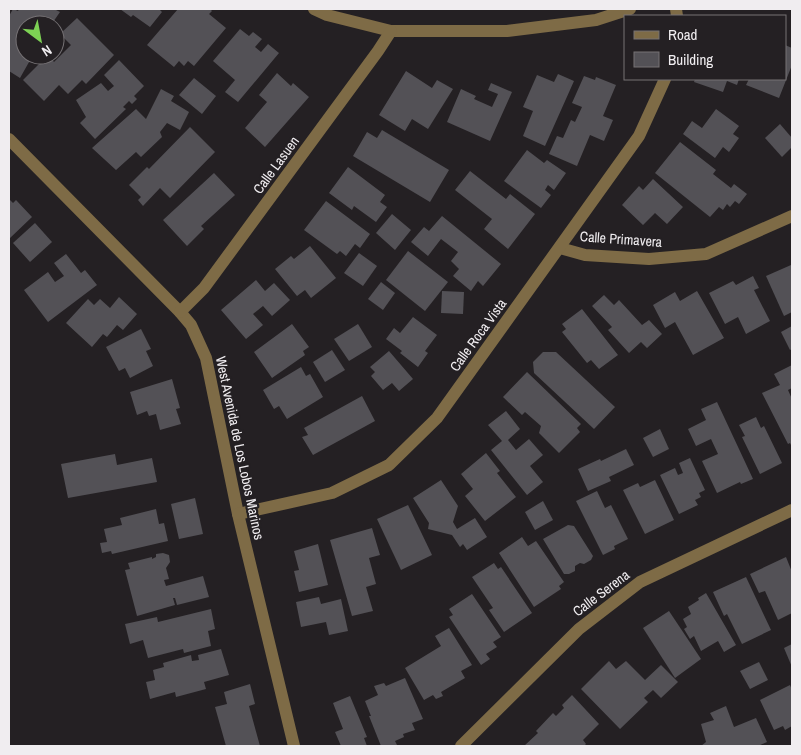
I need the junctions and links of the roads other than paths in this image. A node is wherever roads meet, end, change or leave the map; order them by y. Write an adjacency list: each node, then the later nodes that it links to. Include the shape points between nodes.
1 (314, 9): 3 (street)
2 (630, 9): 3 (street, via 596,20 507,31)
3 (391, 31): 8 (street, Calle Lasuen, via 204,288)
4 (665, 80): 7 (street, Calle Roca Vista, via 639,136)
5 (9, 139): 8 (street, West Avenida de Los Lobos Marinos)
6 (792, 216): 7 (street, Calle Primavera, via 706,254 649,259 586,255)
7 (560, 248): 10 (street, Calle Roca Vista, via 436,418 389,465 332,493)
8 (180, 312): 10 (street, West Avenida de Los Lobos Marinos, via 191,325 206,358)
9 (792, 510): 12 (street, Calle Serena, via 640,582 579,629)
10 (238, 514): 11 (street, West Avenida de Los Lobos Marinos)
11 (294, 746)
12 (461, 746)

